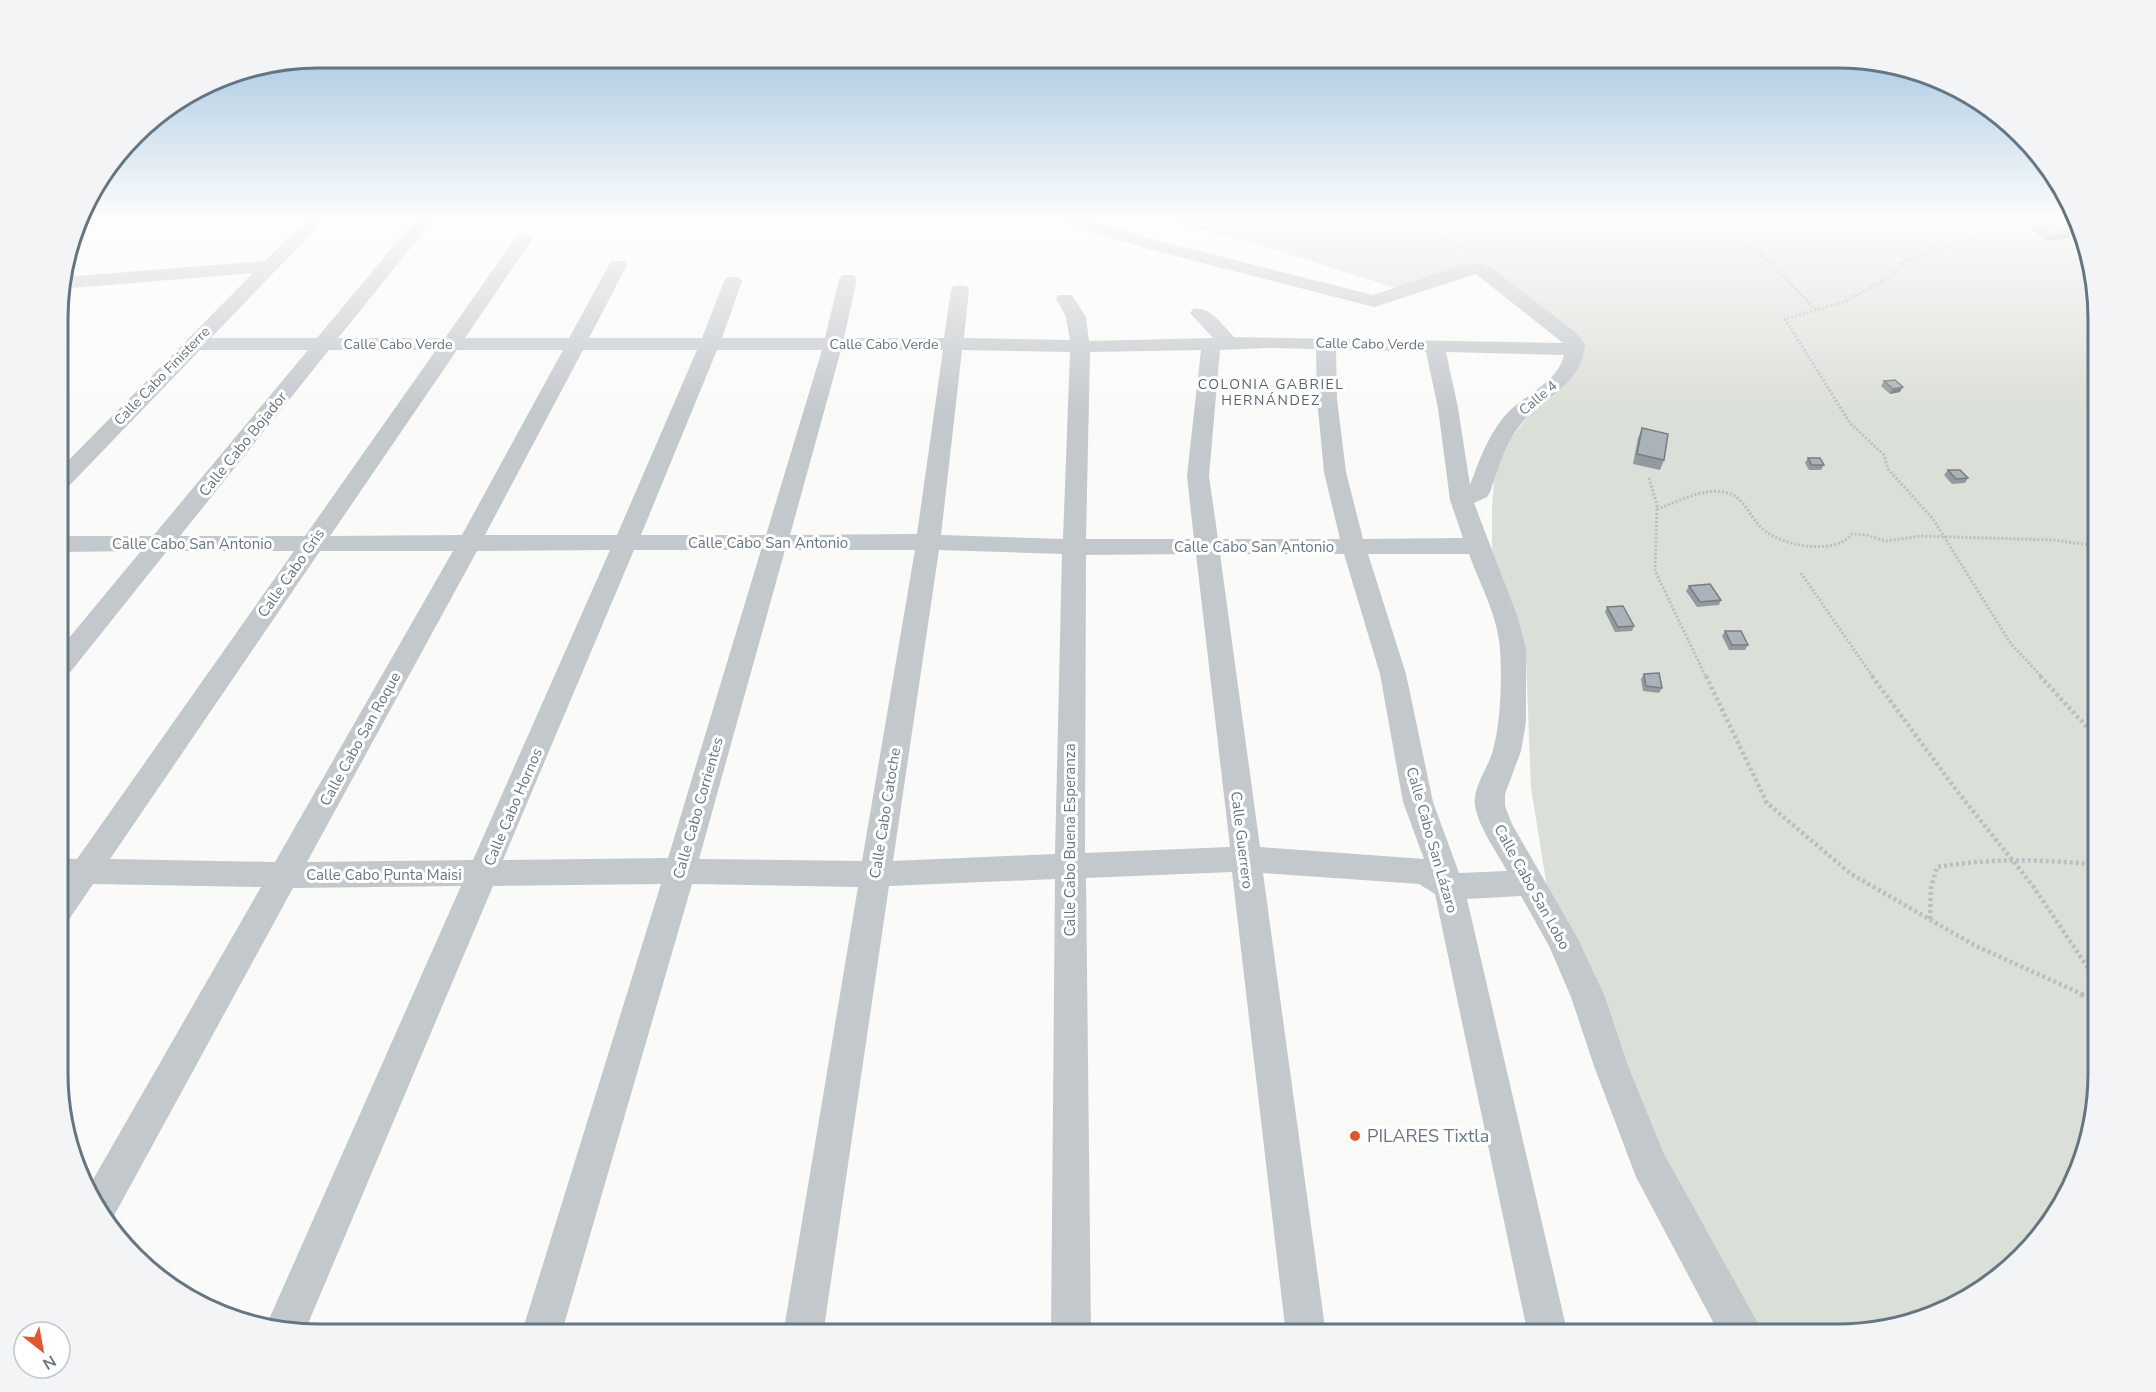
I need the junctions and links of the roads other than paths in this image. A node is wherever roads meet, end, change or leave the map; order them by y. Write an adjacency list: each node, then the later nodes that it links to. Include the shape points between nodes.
1 (253, 284): 15 (street, Calle Cabo Finisterre)
2 (373, 284): 16 (street, Calle Cabo Bojador)
3 (493, 284): 13 (street, Calle Cabo Gris)
4 (608, 284): 17 (street, Calle Cabo San Roque)
5 (732, 284): 14 (street, Calle Cabo Hornos)
6 (847, 284): 21 (street, Calle Cabo Corrientes)
7 (1307, 284): 8 (street, via 1374,301)
8 (1430, 284)
9 (1499, 284): 24 (street, via 1568,336)
10 (960, 290): 18 (street, Calle Cabo Catoche)
11 (1065, 299): 22 (street, Calle Cabo Buena Esperanza, via 1076,317)
12 (1200, 313): 19 (street)
13 (453, 343): 16 (street, Calle Cabo Verde); 17 (street, Calle Cabo Verde); 29 (street, Calle Cabo Gris)
14 (710, 343): 17 (street, Calle Cabo Verde); 21 (street, Calle Cabo Verde); 27 (street, Calle Cabo Hornos)
15 (194, 344): 16 (street, Calle Cabo Verde); 25 (street, Calle Cabo Finisterre)
16 (324, 344): 33 (street, Calle Cabo Bojador)
17 (575, 344): 30 (street, Calle Cabo San Roque)
18 (954, 344): 21 (street, Calle Cabo Verde); 22 (street, Calle Cabo Verde); 28 (street, Calle Cabo Catoche)
19 (1221, 344): 20 (street, Calle Cabo Verde); 22 (street, Calle Cabo Verde); 36 (street, Calle Guerrero, via 1198,476)
20 (1326, 344): 23 (street, Calle Cabo Verde); 37 (street, Calle Cabo San Lázaro, via 1335,472)
21 (833, 345): 31 (street, Calle Cabo Corrientes)
22 (1080, 345): 35 (street, Calle Cabo Buena Esperanza)
23 (1436, 345): 24 (street, Calle Cabo Verde); 26 (street, Calle Cabo San Lobo)
24 (1575, 349): 26 (street, Calle 4, via 1569,372 1519,413 1498,441 1479,492)
25 (68, 474)
26 (1467, 498): 34 (street, Calle Cabo San Lobo)
27 (626, 542): 30 (street, Calle Cabo San Antonio); 31 (street, Calle Cabo San Antonio); 43 (street, Calle Cabo Hornos)
28 (928, 542): 31 (street, Calle Cabo San Antonio); 35 (street, Calle Cabo San Antonio); 44 (street, Calle Cabo Catoche)
29 (312, 543): 30 (street, Calle Cabo San Antonio); 33 (street, Calle Cabo San Antonio); 41 (street, Calle Cabo Gris)
30 (469, 543): 45 (street, Calle Cabo San Roque)
31 (775, 543): 42 (street, Calle Cabo Corrientes)
32 (68, 544): 33 (street, Calle Cabo San Antonio)
33 (161, 545): 38 (street, Calle Cabo Bojador)
34 (1477, 546): 37 (street, Calle Cabo San Antonio); 46 (street, Calle Cabo San Lobo, via 1513,648 1512,722 1507,751 1490,794 1490,806)
35 (1073, 547): 36 (street, Calle Cabo San Antonio); 40 (street, Calle Cabo Buena Esperanza)
36 (1206, 547): 37 (street, Calle Cabo San Antonio); 39 (street, Calle Guerrero)
37 (1353, 548): 47 (street, Calle Cabo San Lázaro, via 1393,674 1418,802)
38 (68, 657)
39 (1245, 859): 40 (street, Calle Cabo Punta Maisi); 47 (street, Calle Cabo Punta Maisi, via 1419,871); 53 (street, Calle Guerrero)
40 (1069, 865): 44 (street, Calle Cabo Punta Maisi); 52 (street, Calle Cabo Buena Esperanza)
41 (72, 871): 45 (street, Calle Cabo Punta Maisi)
42 (680, 871): 43 (street, Calle Cabo Punta Maisi); 44 (street, Calle Cabo Punta Maisi); 50 (street, Calle Cabo Corrientes)
43 (483, 874): 45 (street, Calle Cabo Punta Maisi); 49 (street, Calle Cabo Hornos)
44 (875, 874): 51 (street, Calle Cabo Catoche)
45 (285, 875): 48 (street, Calle Cabo San Roque)
46 (1531, 883): 47 (street); 55 (street, Calle Cabo San Lobo, via 1563,939 1588,997 1649,1164)
47 (1449, 887): 54 (street, Calle Cabo San Lázaro)
48 (102, 1201)
49 (288, 1322)
50 (544, 1324)
51 (805, 1324)
52 (1071, 1324)
53 (1305, 1324)
54 (1546, 1324)
55 (1736, 1324)

